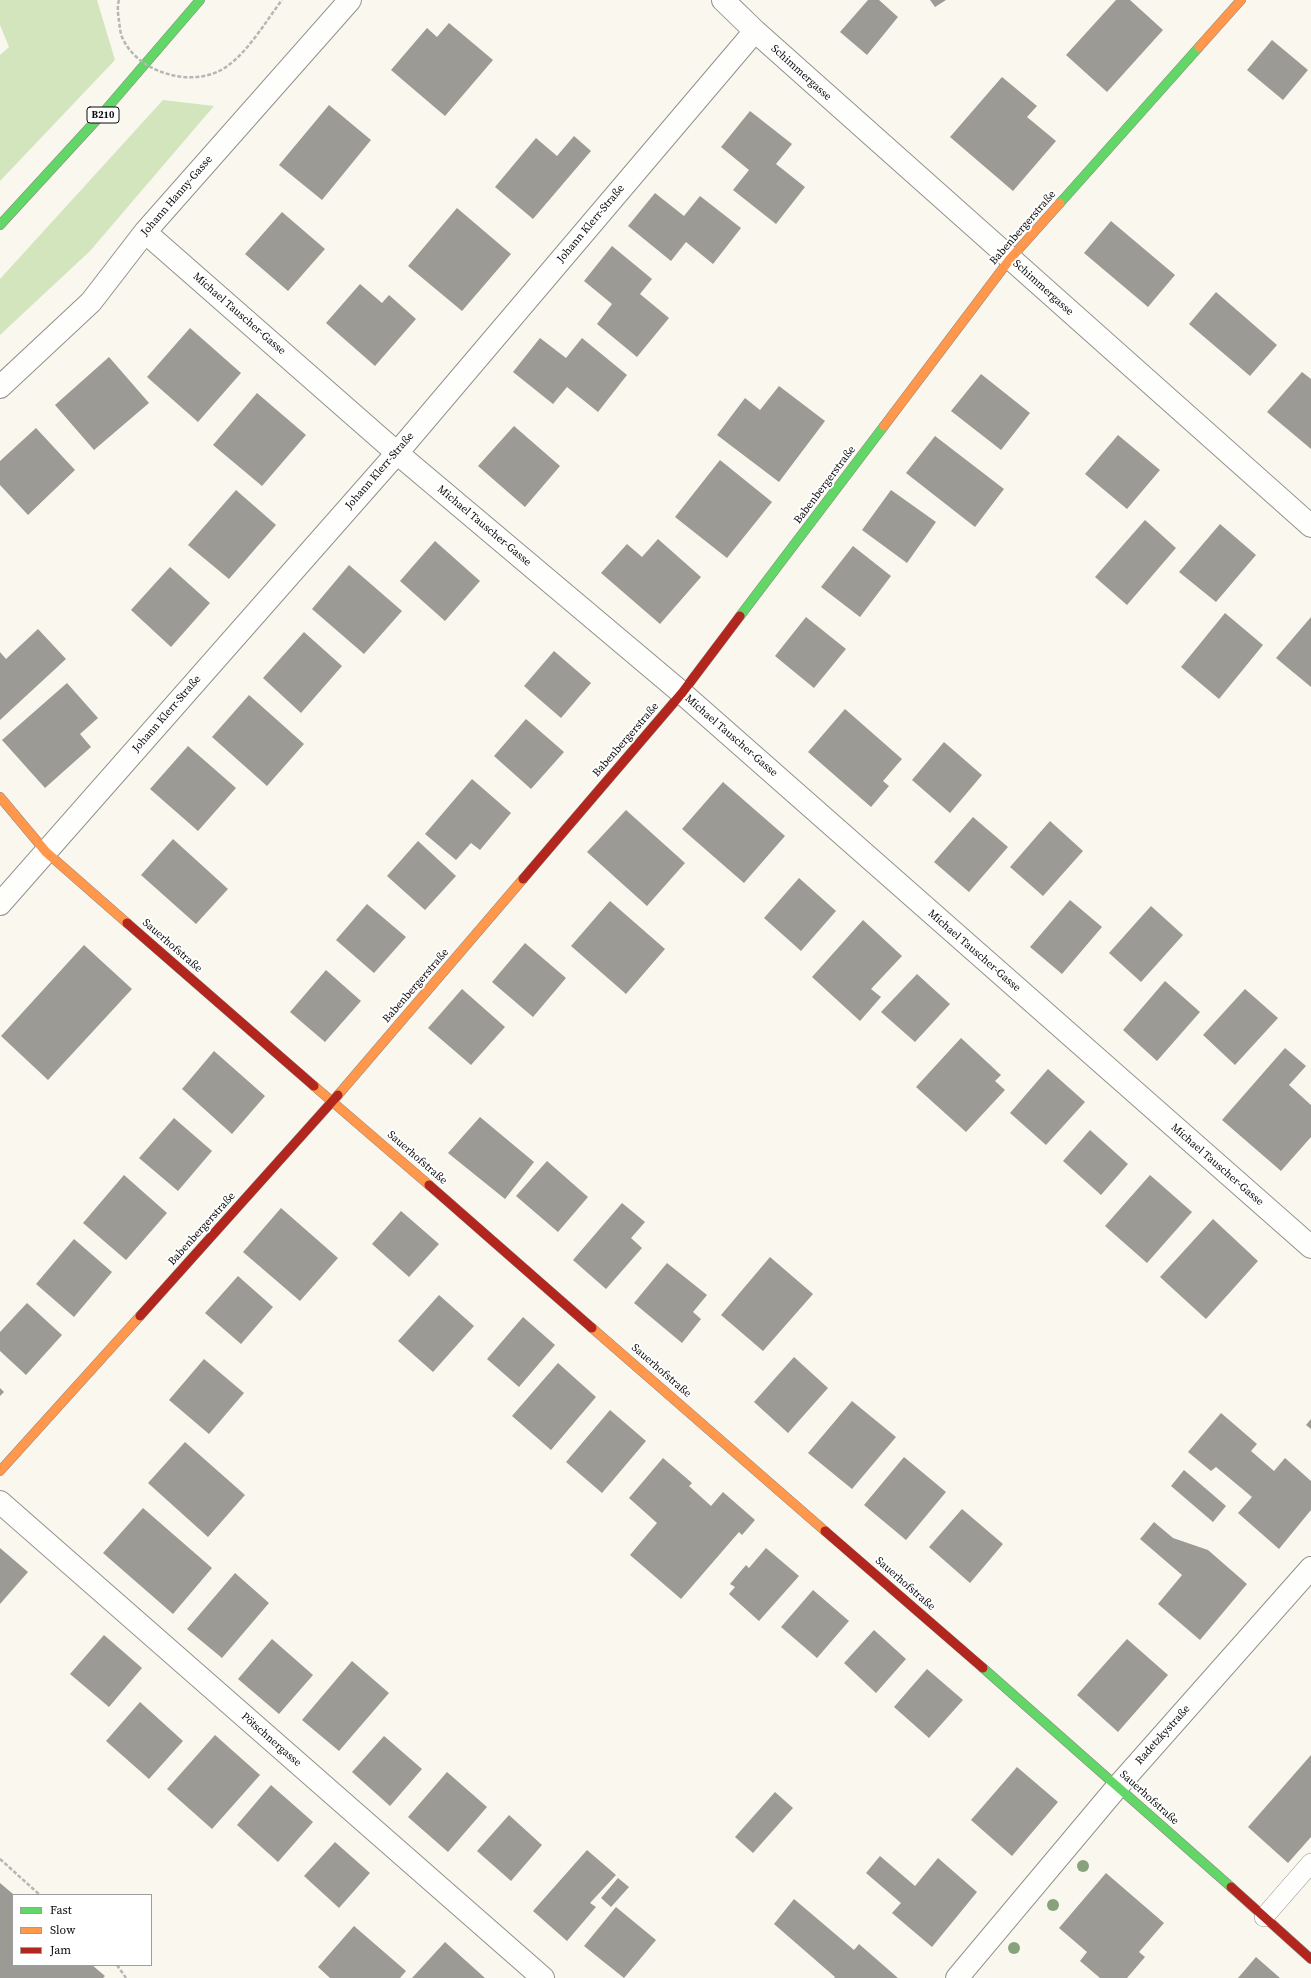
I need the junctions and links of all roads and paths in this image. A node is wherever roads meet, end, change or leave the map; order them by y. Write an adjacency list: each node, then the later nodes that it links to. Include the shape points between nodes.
1 (119, 0): 3 (path, bridge, via 117,7 122,38 136,58 168,75 191,78 217,72 235,61)
2 (200, 0): 8 (street, B210, via 128,87)
3 (282, 0)
4 (350, 0): 9 (street, Johann Hanny-Gasse)
5 (723, 0): 7 (street, Schimmergasse)
6 (1241, 0): 10 (street, Babenbergerstraße)
7 (754, 31): 10 (street, Schimmergasse); 12 (street, Johann Klerr-Straße)
8 (0, 225)
9 (145, 232): 11 (street, Johann Hanny-Gasse, via 91,302); 12 (street, Michael Tauscher-Gasse)
10 (1010, 259): 13 (street, Schimmergasse); 14 (street, Babenbergerstraße)
11 (0, 387)
12 (396, 453): 14 (street, Michael Tauscher-Gasse); 16 (street, Johann Klerr-Straße)
13 (1311, 526)
14 (682, 693): 18 (street, Babenbergerstraße); 19 (street, Michael Tauscher-Gasse)
15 (0, 797): 16 (street, Sauerhofstraße)
16 (46, 852): 17 (street, Johann Klerr-Straße); 18 (street, Sauerhofstraße)
17 (0, 904)
18 (333, 1101): 20 (street, Babenbergerstraße); 23 (street, Sauerhofstraße)
19 (1311, 1247)
20 (0, 1471)
21 (0, 1502): 31 (street, Pötschnergasse)
22 (1311, 1568): 23 (street, Radetzkystraße)
23 (1118, 1786): 27 (street, Sauerhofstraße); 32 (street, Radetzkystraße)
24 (0, 1859): 26 (path)
25 (1311, 1863): 27 (lane)
26 (39, 1894)
27 (1264, 1917): 28 (street, Sauerhofstraße)
28 (1311, 1958)
29 (118, 1966): 30 (path)
30 (126, 1978)
31 (543, 1978)
32 (956, 1978)

